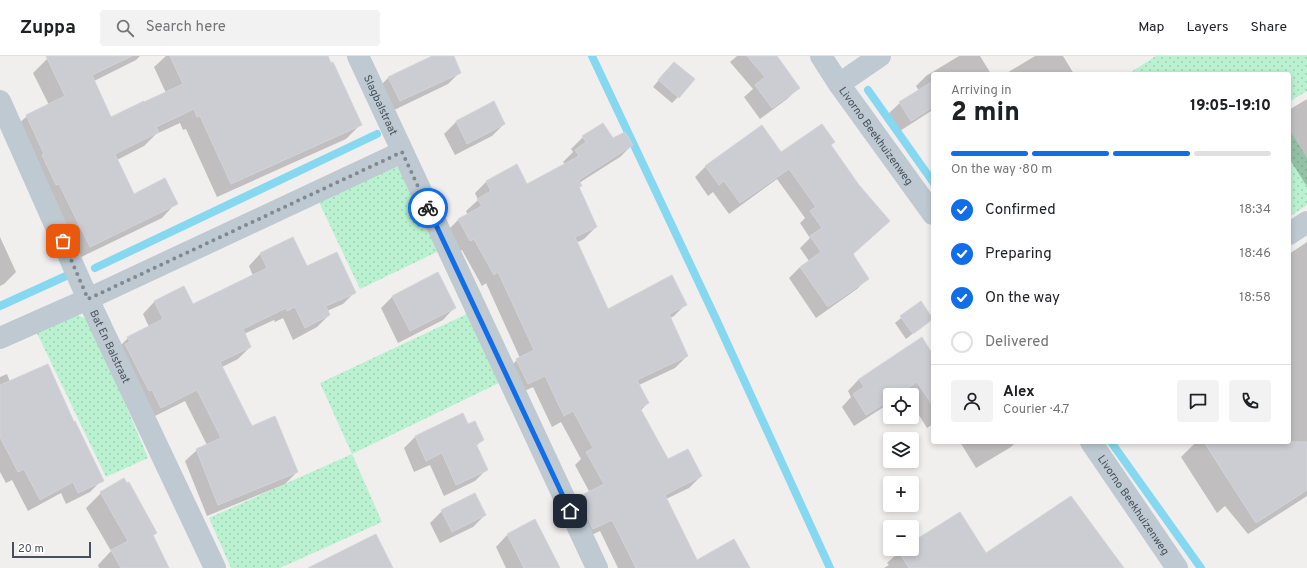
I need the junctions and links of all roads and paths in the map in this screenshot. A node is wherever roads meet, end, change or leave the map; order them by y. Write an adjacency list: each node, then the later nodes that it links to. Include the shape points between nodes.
1 (358, 56): 6 (street, Slagbalstraat)
2 (821, 56): 4 (street, Livorno Beekhuizenweg)
3 (880, 56): 4 (street)
4 (839, 84): 7 (street, Livorno Beekhuizenweg)
5 (0, 101): 10 (street, Bat En Balstraat)
6 (402, 152): 10 (street); 14 (street, Slagbalstraat)
7 (931, 211)
8 (1307, 222): 9 (street)
9 (1291, 233)
10 (88, 299): 11 (street); 13 (street, Bat En Balstraat)
11 (0, 338)
12 (1092, 444): 15 (street, Livorno Beekhuizenweg)
13 (215, 568)
14 (597, 568)
15 (1177, 568)

